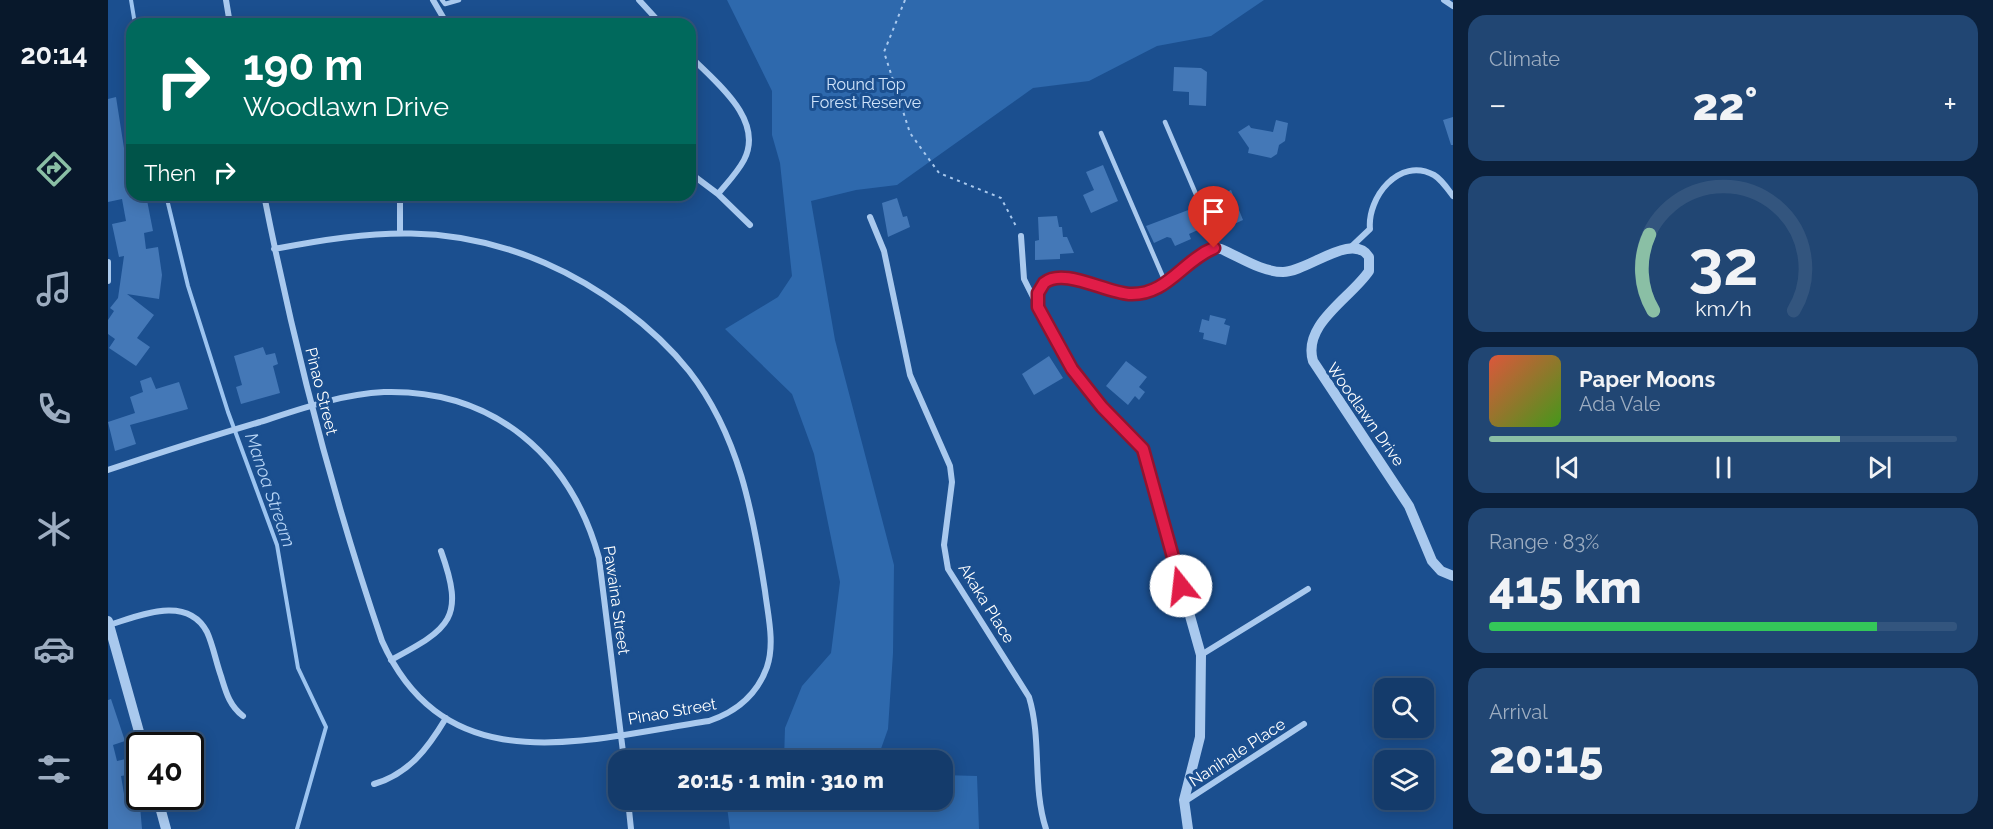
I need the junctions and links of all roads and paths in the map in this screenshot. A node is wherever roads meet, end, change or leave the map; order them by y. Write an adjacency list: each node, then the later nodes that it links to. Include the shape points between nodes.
1 (225, 0): 9 (street)
2 (433, 0): 10 (street)
3 (442, 0): 4 (lane, via 445,4)
4 (459, 0)
5 (639, 0): 11 (street)
6 (905, 0): 23 (path, via 884,52 910,133 939,173 1001,198)
7 (1444, 0): 8 (street)
8 (1453, 6)
9 (229, 18)
10 (444, 18)
11 (656, 18)
12 (696, 63): 16 (street, via 739,110 748,128 743,161)
13 (1166, 122): 25 (lane)
14 (1101, 134): 29 (lane)
15 (696, 178): 16 (street)
16 (718, 194): 21 (street)
17 (1453, 196): 24 (street, via 1434,175 1420,172 1399,176 1377,194 1371,207 1370,229)
18 (265, 201): 26 (street, Pinao Street)
19 (400, 201): 22 (street)
20 (870, 217): 51 (street, Akaka Place, via 884,251 910,375 950,466 945,557 954,580 1029,697 1035,718 1036,773)
21 (750, 225)
22 (400, 232): 26 (street, Pinao Street, via 337,236); 43 (street, Pinao Street, via 456,237 502,247 588,286 675,354 701,387 727,435 752,514 771,634 767,668 750,697 721,717)
23 (1021, 236): 30 (street, via 1024,279)
24 (1351, 247): 25 (street, via 1294,271 1280,272); 34 (street, Woodlawn Drive, via 1367,255 1368,271 1316,331 1311,346 1313,361 1409,506 1432,561)
25 (1219, 248): 29 (street, via 1208,251)
26 (274, 249): 31 (street, Pinao Street)
27 (108, 262): 28 (street)
28 (108, 281)
29 (1166, 284): 30 (street, via 1130,294 1057,277 1041,287)
30 (1038, 307): 37 (street, via 1072,369 1143,449)
31 (310, 406): 32 (street, Pawaina Street); 38 (street, Pinao Street, via 377,627); 43 (street, Pawaina Street, via 382,392 441,397 497,418 544,454 579,502 599,558)
32 (108, 470)
33 (441, 550): 38 (street, via 453,586 450,615 433,637)
34 (1453, 576)
35 (1308, 589): 37 (street)
36 (109, 623): 39 (street, via 167,610 193,617 208,634 227,697); 42 (street)
37 (1201, 655): 46 (street, via 1200,737)
38 (391, 660): 40 (street, Pinao Street, via 416,693)
39 (243, 716)
40 (446, 718): 43 (street, Pinao Street, via 482,735 514,742 548,743); 45 (street, via 413,763 395,777)
41 (1304, 724): 46 (street, Nanihale Place)
42 (138, 732)
43 (622, 734): 44 (street, Pawaina Street)
44 (623, 750)
45 (374, 784)
46 (1184, 803): 52 (street)
47 (161, 810): 49 (street)
48 (629, 810): 50 (street)
49 (166, 829)
50 (631, 829)
51 (1046, 829)
52 (1188, 829)

